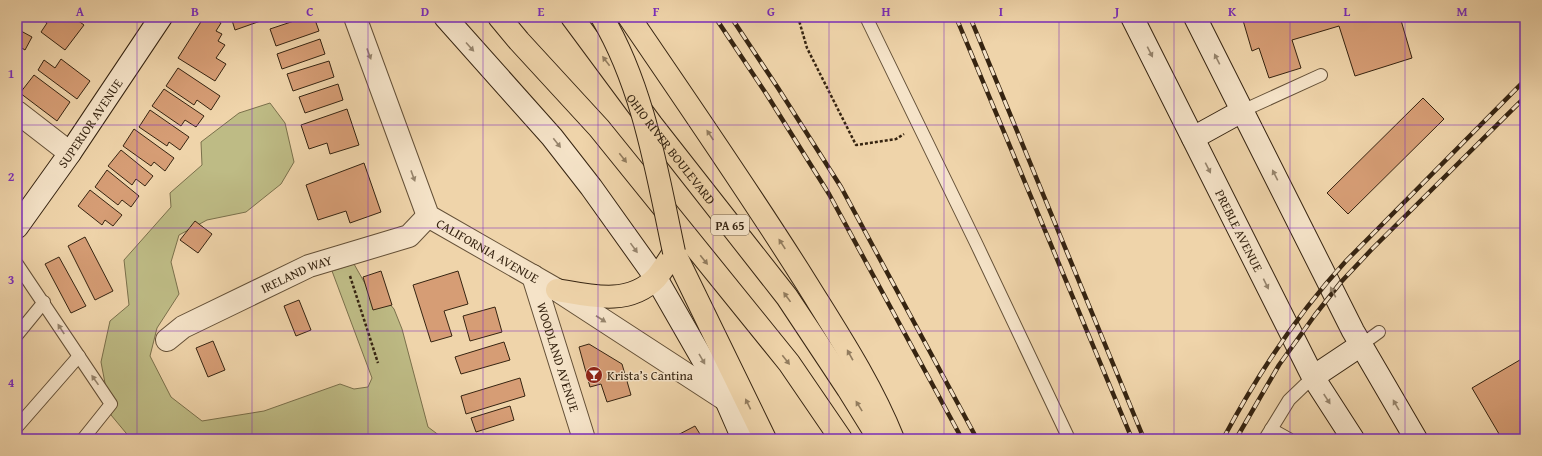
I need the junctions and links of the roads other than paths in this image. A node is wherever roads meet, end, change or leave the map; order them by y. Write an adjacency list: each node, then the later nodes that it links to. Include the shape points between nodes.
1 (161, 17): 17 (street, SUPERIOR AVENUE)
2 (355, 17): 18 (street, CALIFORNIA AVENUE, one-way to 18)
3 (445, 17): 21 (street, one-way to 21, via 552,137 591,187)
4 (499, 17): 15 (highway)
5 (514, 17): 15 (highway)
6 (572, 17): 39 (highway, OHIO RIVER BOULEVARD / PA 65, one-way to 6, via 787,297 652,125)
7 (602, 17): 21 (highway, bridge, via 615,38 634,87 653,153)
8 (629, 17): 40 (highway, one-way to 8, via 883,414 837,332 788,254)
9 (866, 17): 41 (lane)
10 (1132, 17): 16 (street, PREBLE AVENUE, one-way to 16)
11 (1196, 17): 13 (street, one-way to 11)
12 (1321, 75): 13 (lane)
13 (1242, 111): 16 (street); 28 (street, one-way to 13)
14 (17, 112): 17 (street)
15 (599, 128): 38 (highway, one-way to 38, via 789,363)
16 (1193, 138): 30 (street, PREBLE AVENUE, one-way to 30)
17 (70, 154): 19 (street, SUPERIOR AVENUE)
18 (428, 216): 22 (street, CALIFORNIA AVENUE); 27 (street, IRELAND WAY, via 409,236 309,266 183,327)
19 (17, 227)
20 (17, 264): 24 (lane)
21 (669, 266): 23 (highway, via 640,289 624,296 599,298); 31 (street, one-way to 31); 37 (highway, one-way to 21)
22 (533, 276): 23 (street, CALIFORNIA AVENUE); 35 (street, WOODLAND AVENUE)
23 (556, 290): 31 (street, CALIFORNIA AVENUE, one-way to 31)
24 (44, 302): 26 (lane); 29 (lane, one-way to 24)
25 (1379, 332): 28 (lane)
26 (17, 335)
27 (167, 340)
28 (1361, 345): 30 (street); 44 (street, one-way to 28)
29 (79, 356): 32 (lane); 34 (lane, one-way to 29, via 112,404)
30 (1313, 377): 33 (lane, via 1289,400); 43 (street, PREBLE AVENUE, one-way to 43)
31 (726, 400): 36 (street)
32 (17, 427)
33 (1268, 434): 42 (lane)
34 (83, 439)
35 (584, 439)
36 (744, 439)
37 (765, 439)
38 (841, 439)
39 (879, 439)
40 (893, 439)
41 (1069, 439)
42 (1289, 439)
43 (1353, 439)
44 (1416, 439)

